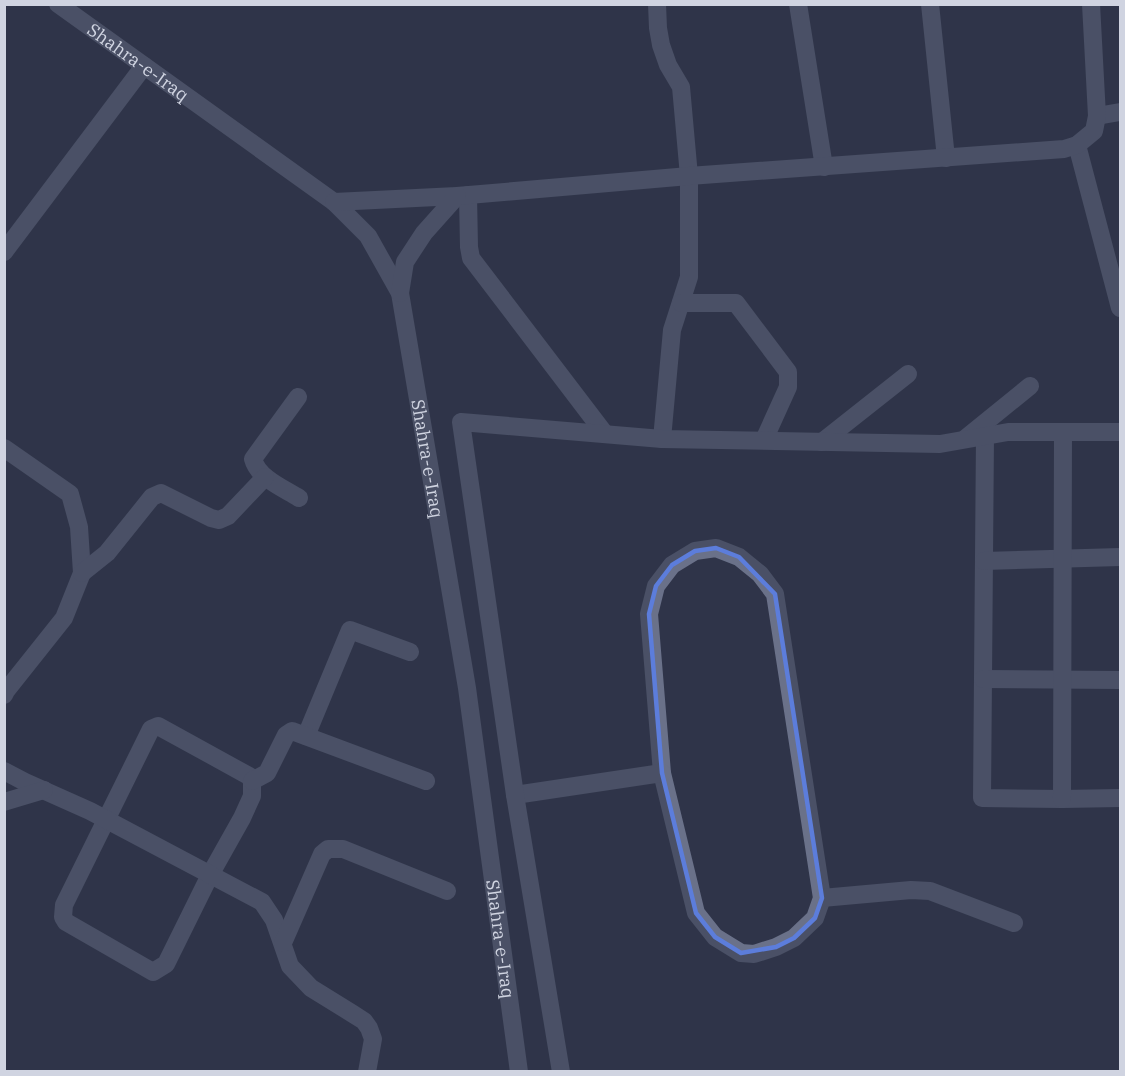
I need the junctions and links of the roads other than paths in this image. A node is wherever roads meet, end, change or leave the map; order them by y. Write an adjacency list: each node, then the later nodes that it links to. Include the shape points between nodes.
1 (58, 4): 6 (street, Shahra-e-Iraq)
2 (657, 4): 12 (street, via 661,45 681,87)
3 (798, 4): 11 (street)
4 (930, 4): 10 (street)
5 (1090, 4): 8 (street)
6 (144, 66): 14 (street, Shahra-e-Iraq); 15 (street)
7 (1120, 112): 8 (street)
8 (1097, 116): 9 (street, via 1094,131)
9 (1077, 145): 10 (street); 18 (street)
10 (946, 158): 11 (street)
11 (824, 167): 12 (street)
12 (689, 176): 13 (street); 17 (street, via 688,277)
13 (462, 195): 14 (street); 16 (street, via 423,233 405,262); 24 (street, via 471,258)
14 (334, 202): 16 (street, Shahra-e-Iraq, via 368,236)
15 (4, 252)
16 (400, 293): 59 (street, Shahra-e-Iraq, via 467,688)
17 (681, 303): 26 (street, via 672,330); 27 (street, via 736,303 788,372 788,387)
18 (1120, 308)
19 (908, 374): 29 (street)
20 (1030, 386): 28 (street)
21 (298, 397): 31 (street, via 253,459)
22 (1063, 432): 23 (street); 25 (street); 34 (street)
23 (1120, 432)
24 (605, 434): 26 (street); 48 (street, via 460,422)
25 (985, 436): 28 (street); 35 (street)
26 (662, 439): 27 (street)
27 (764, 440): 29 (street)
28 (963, 440): 29 (street, via 940,444)
29 (822, 442)
30 (4, 448): 36 (street, via 70,494 79,528)
31 (265, 477): 32 (street); 36 (street, via 228,516 219,520 161,493 152,497 107,553)
32 (299, 498)
33 (1120, 557): 34 (street)
34 (1063, 558): 35 (street); 39 (street)
35 (984, 561): 38 (street)
36 (82, 573): 41 (street, via 64,618)
37 (410, 652): 42 (street, via 350,630)
38 (983, 679): 39 (street); 50 (street, via 982,798)
39 (1062, 680): 40 (street); 50 (street)
40 (1120, 680)
41 (4, 695)
42 (306, 736): 45 (street); 46 (street, via 292,731 286,735 267,773)
43 (4, 771): 47 (street)
44 (662, 773): 48 (street); 55 (street, via 696,913 715,937 741,953 754,954 776,947 794,938 815,918); 55 (street, via 649,614 656,586 672,565 695,551 716,548 739,557 760,574 775,594)
45 (426, 781)
46 (252, 782): 52 (street, via 249,776 158,726 152,729); 53 (street, via 249,803)
47 (44, 790): 51 (street); 52 (street)
48 (515, 795): 60 (street)
49 (1120, 798): 50 (street)
50 (1062, 799)
51 (4, 802)
52 (106, 820): 53 (street); 53 (street, via 64,905 63,917 153,972 165,964)
53 (210, 875): 57 (street, via 262,902)
54 (447, 891): 57 (street, via 344,849 328,849)
55 (822, 898): 56 (street, via 930,891)
56 (1014, 923)
57 (283, 943): 58 (street, via 290,966 303,981 369,1028 373,1039)
58 (366, 1071)
59 (519, 1071)
60 (561, 1071)

